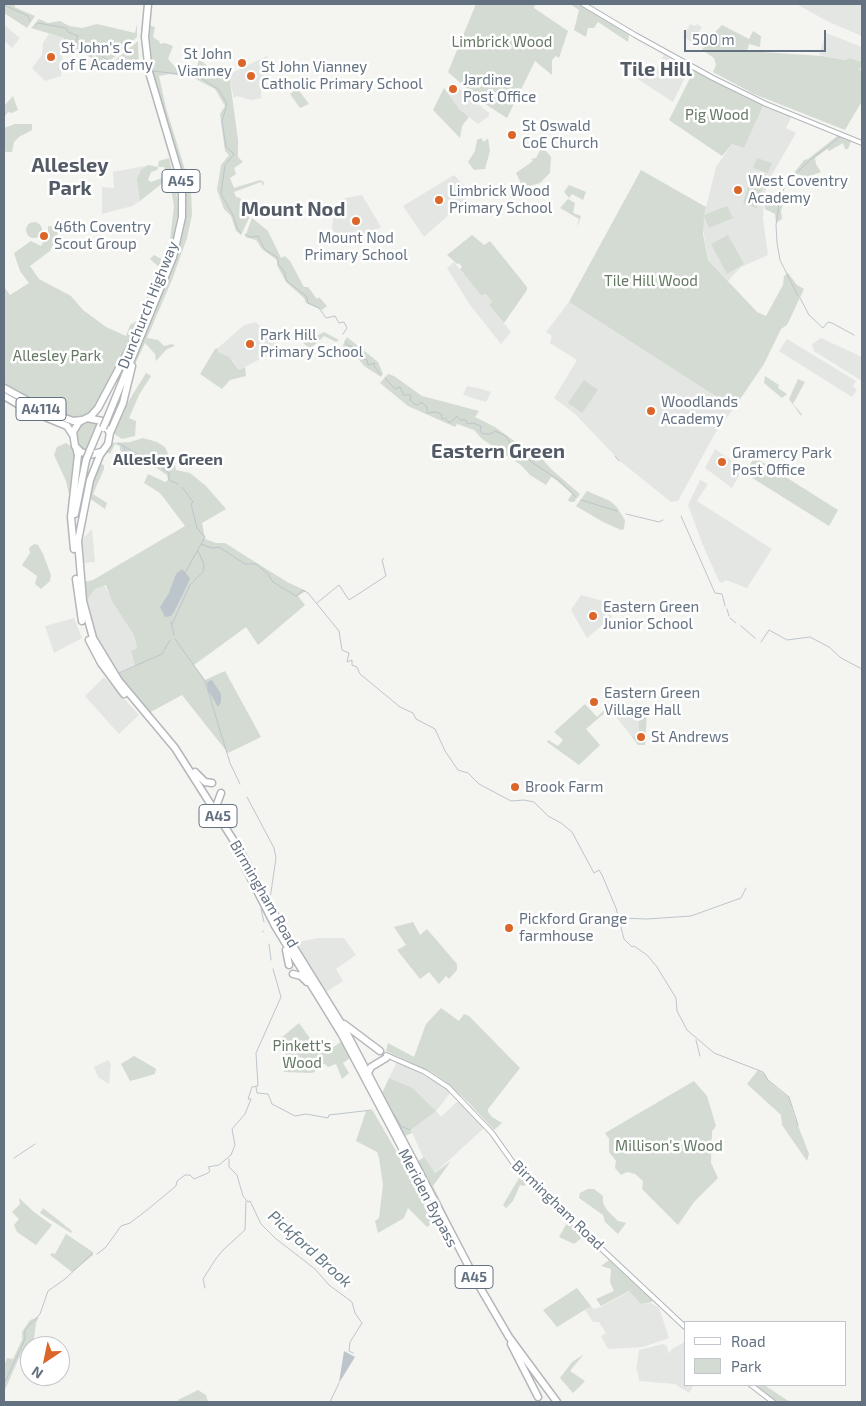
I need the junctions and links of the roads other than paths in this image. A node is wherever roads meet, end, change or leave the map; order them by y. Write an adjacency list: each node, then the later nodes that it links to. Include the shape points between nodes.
1 (146, 4): 4 (highway, Dunchurch Highway / A45, via 142,37 146,74 175,171 179,207 170,256); 5 (highway, Dunchurch Highway / A45, via 149,72 178,170 183,206 178,244)
2 (583, 4): 3 (main road, via 692,67 764,102)
3 (862, 143)
4 (140, 327): 8 (highway, Dunchurch Highway / A45); 9 (highway, via 98,408)
5 (136, 350): 8 (highway, Dunchurch Highway / A45); 10 (highway, via 123,403)
6 (4, 388): 9 (highway, A4114, via 46,412 73,421)
7 (4, 396): 11 (highway, A4114, via 66,426)
8 (105, 418): 14 (highway, Dunchurch Highway / A45, bridge, via 88,460)
9 (85, 419): 10 (highway, via 102,421); 11 (highway, via 76,426)
10 (110, 433): 13 (highway)
11 (73, 435): 12 (highway)
12 (76, 447): 13 (highway, via 87,455); 14 (highway, via 78,455 71,517)
13 (102, 452): 14 (highway, via 87,488)
14 (76, 542): 15 (highway, A45, via 77,588)
15 (85, 622): 16 (highway, Birmingham Road / A45, via 110,669); 20 (highway, Birmingham Road / A45, via 93,650 174,754 212,812 237,852)
16 (175, 748): 17 (highway, via 200,777); 19 (highway, Birmingham Road / A45)
17 (212, 783)
18 (221, 792): 19 (highway, via 218,806)
19 (232, 838): 24 (highway, Birmingham Road / A45, via 284,933)
20 (281, 937): 21 (highway, via 289,956); 23 (highway, Birmingham Road / A45)
21 (289, 966)
22 (293, 974): 23 (highway, via 303,978)
23 (328, 1011): 26 (highway, A45, via 359,1068 356,1074)
24 (338, 1018): 25 (highway, A45); 26 (highway, Meriden Bypass / A45)
25 (386, 1055): 26 (highway); 27 (main road, Birmingham Road, via 431,1076 456,1094 492,1133 528,1180)
26 (366, 1075): 30 (highway, Meriden Bypass / A45, via 474,1284); 34 (highway, Meriden Bypass / A45, via 487,1301)
27 (675, 1319): 28 (main road, Birmingham Road); 29 (main road, Birmingham Road)
28 (684, 1326)
29 (684, 1330)
30 (510, 1344): 32 (highway); 33 (highway, Meriden Bypass / A45)
31 (752, 1386): 35 (main road)
32 (538, 1397)
33 (553, 1402)
34 (558, 1402)
35 (773, 1402)

